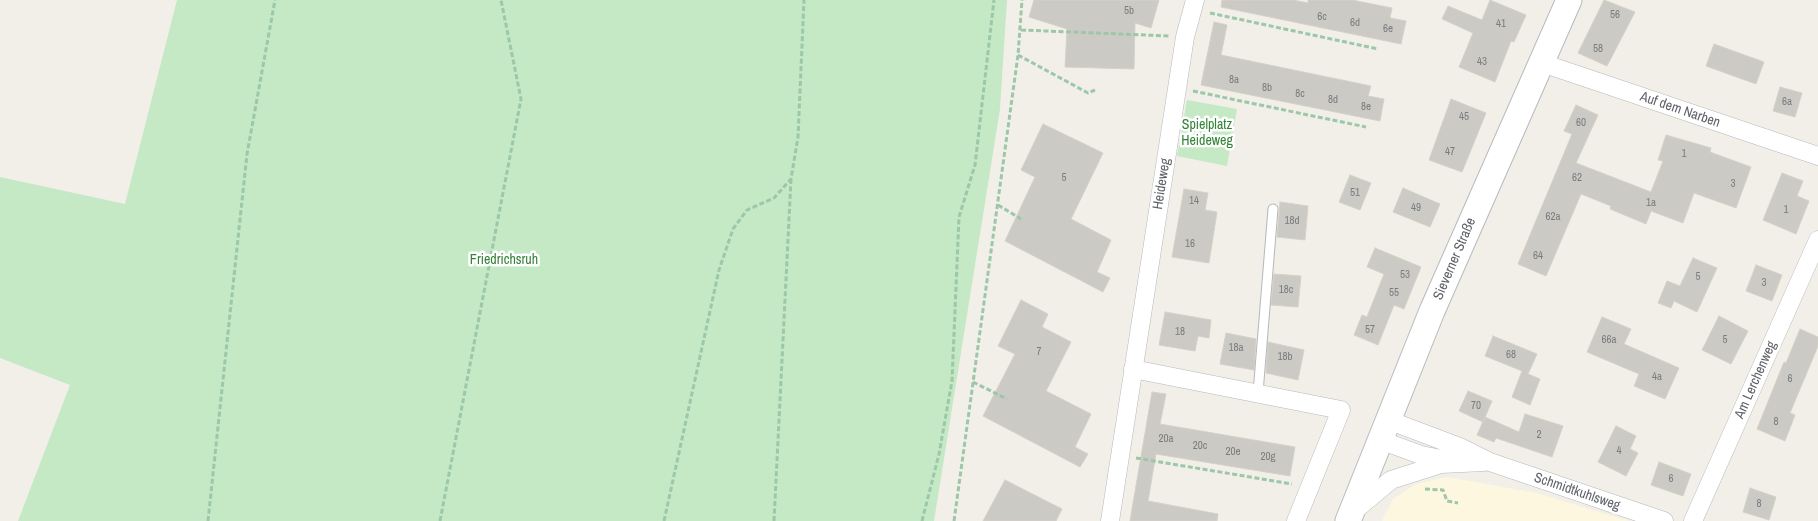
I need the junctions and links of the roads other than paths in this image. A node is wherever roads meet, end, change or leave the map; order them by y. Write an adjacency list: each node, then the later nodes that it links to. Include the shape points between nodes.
1 (1569, 0): 3 (main road, Sieverner Straße)
2 (1193, 5): 7 (street, Heideweg, via 1185,37)
3 (1542, 63): 4 (street, Auf dem Narben); 9 (main road, Sieverner Straße)
4 (1818, 156)
5 (1274, 209): 8 (lane)
6 (1818, 240): 16 (street, Am Lerchenweg)
7 (1133, 369): 8 (street); 13 (street, Heideweg)
8 (1258, 393): 14 (street, via 1341,410)
9 (1384, 430): 10 (street, Schmidtkuhlsweg, via 1421,456); 11 (street, Schmidtkuhlsweg, via 1462,448); 12 (main road, Sieverner Straße)
10 (1460, 462): 11 (street, Schmidtkuhlsweg); 12 (street, Schmidtkuhlsweg, via 1441,464 1391,480)
11 (1490, 462): 15 (street, Schmidtkuhlsweg)
12 (1349, 518)
13 (1110, 521)
14 (1296, 521)
15 (1664, 521)
16 (1693, 521)

